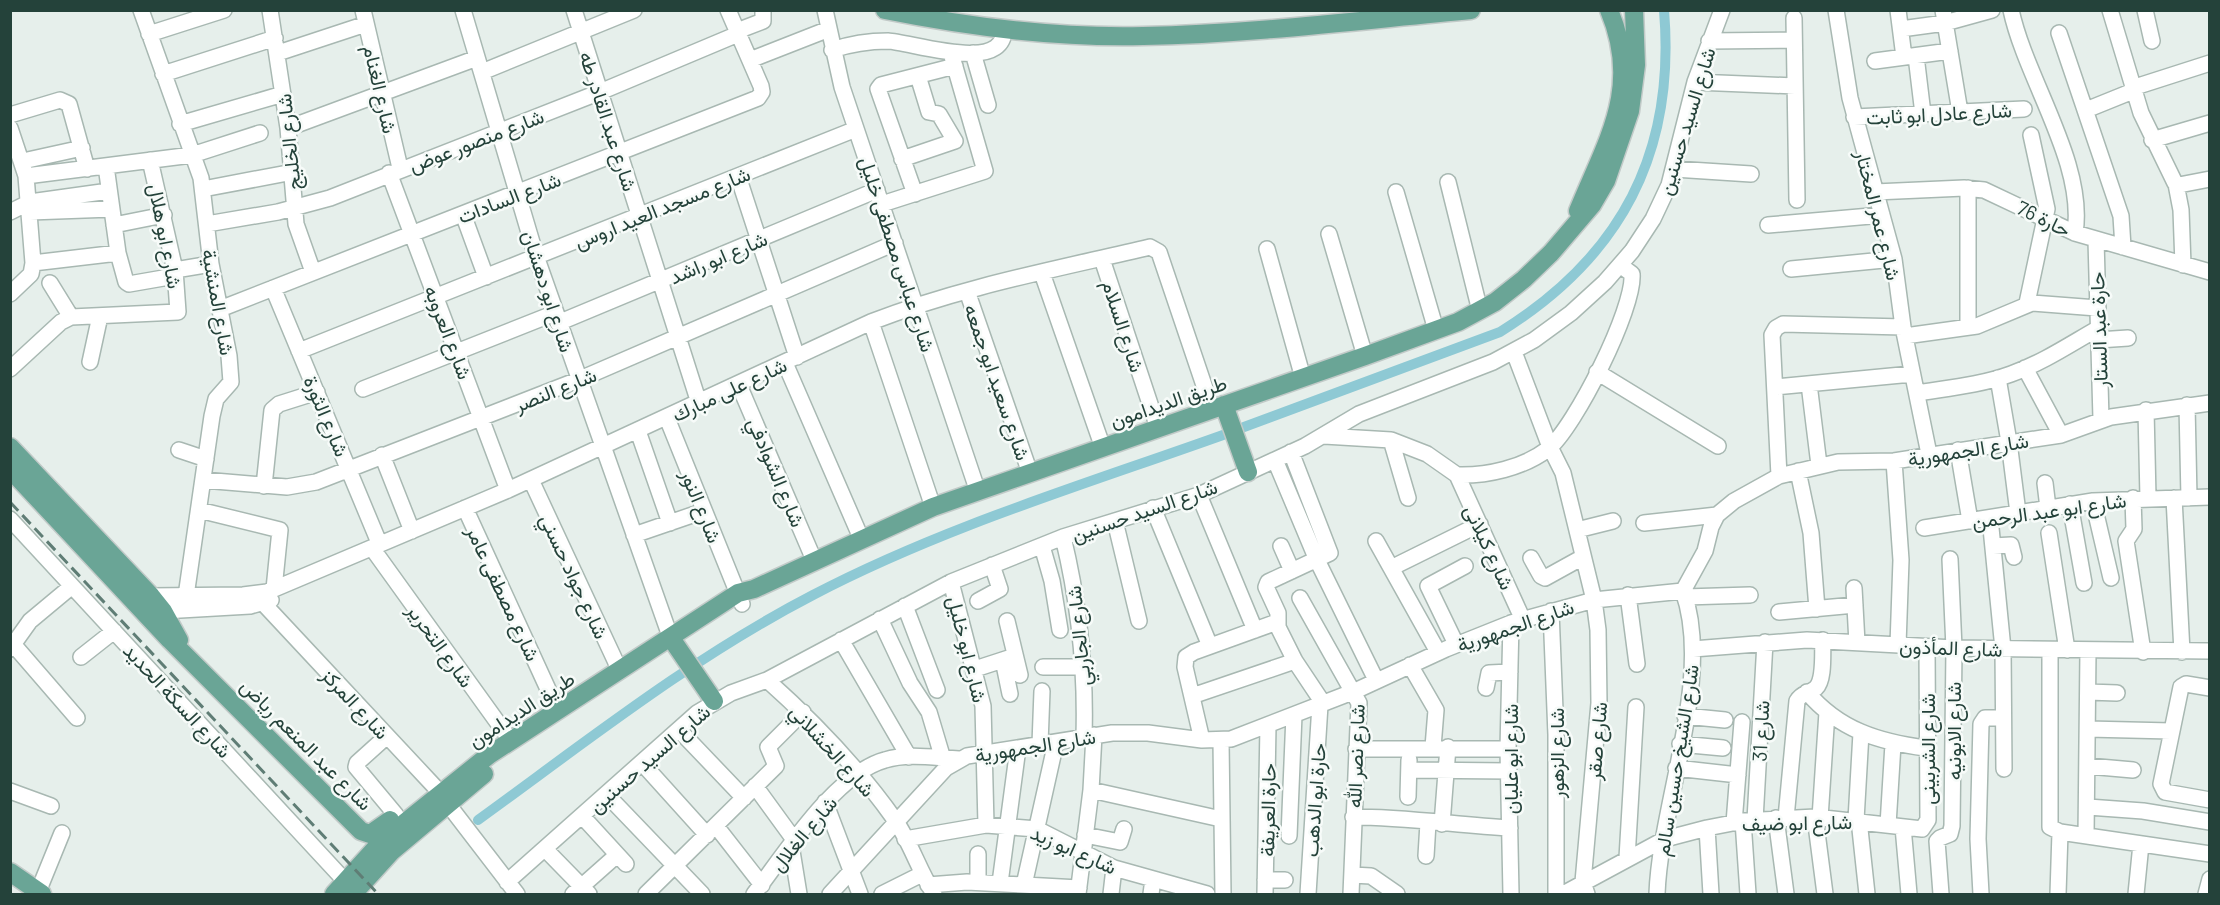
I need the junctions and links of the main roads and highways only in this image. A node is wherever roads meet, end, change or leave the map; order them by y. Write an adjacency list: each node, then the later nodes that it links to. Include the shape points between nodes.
1 (885, 10): 7 (main road, via 1004,29 1073,35 1143,36)
2 (942, 10): 7 (main road, via 1071,24)
3 (1361, 10): 7 (main road)
4 (1471, 10): 7 (main road)
5 (1610, 10): 8 (main road, طريق الديدامون, via 1622,45)
6 (1634, 10): 8 (main road, طريق الديدامون, via 1636,65)
7 (1248, 25)
8 (1624, 111): 9 (main road, طريق الديدامون, via 1574,224 1531,273 1480,311)
9 (1218, 407): 12 (main road); 13 (main road, طريق الديدامون, via 933,507 861,538 744,595)
10 (10, 447): 11 (main road, شارع عبد المنعم رياض)
11 (15, 467): 16 (main road, شارع عبد المنعم رياض, via 144,600 183,650 361,831 374,833 396,815)
12 (1248, 472)
13 (675, 644): 14 (main road); 15 (main road, طريق الديدامون, via 626,680); 15 (main road, طريق الديدامون, via 620,671 511,741)
14 (714, 701)
15 (492, 760): 16 (main road, طريق الديدامون)
16 (440, 794): 18 (main road, طريق الديدامون, via 392,851)
17 (10, 872): 19 (main road)
18 (344, 890)
19 (40, 893)

